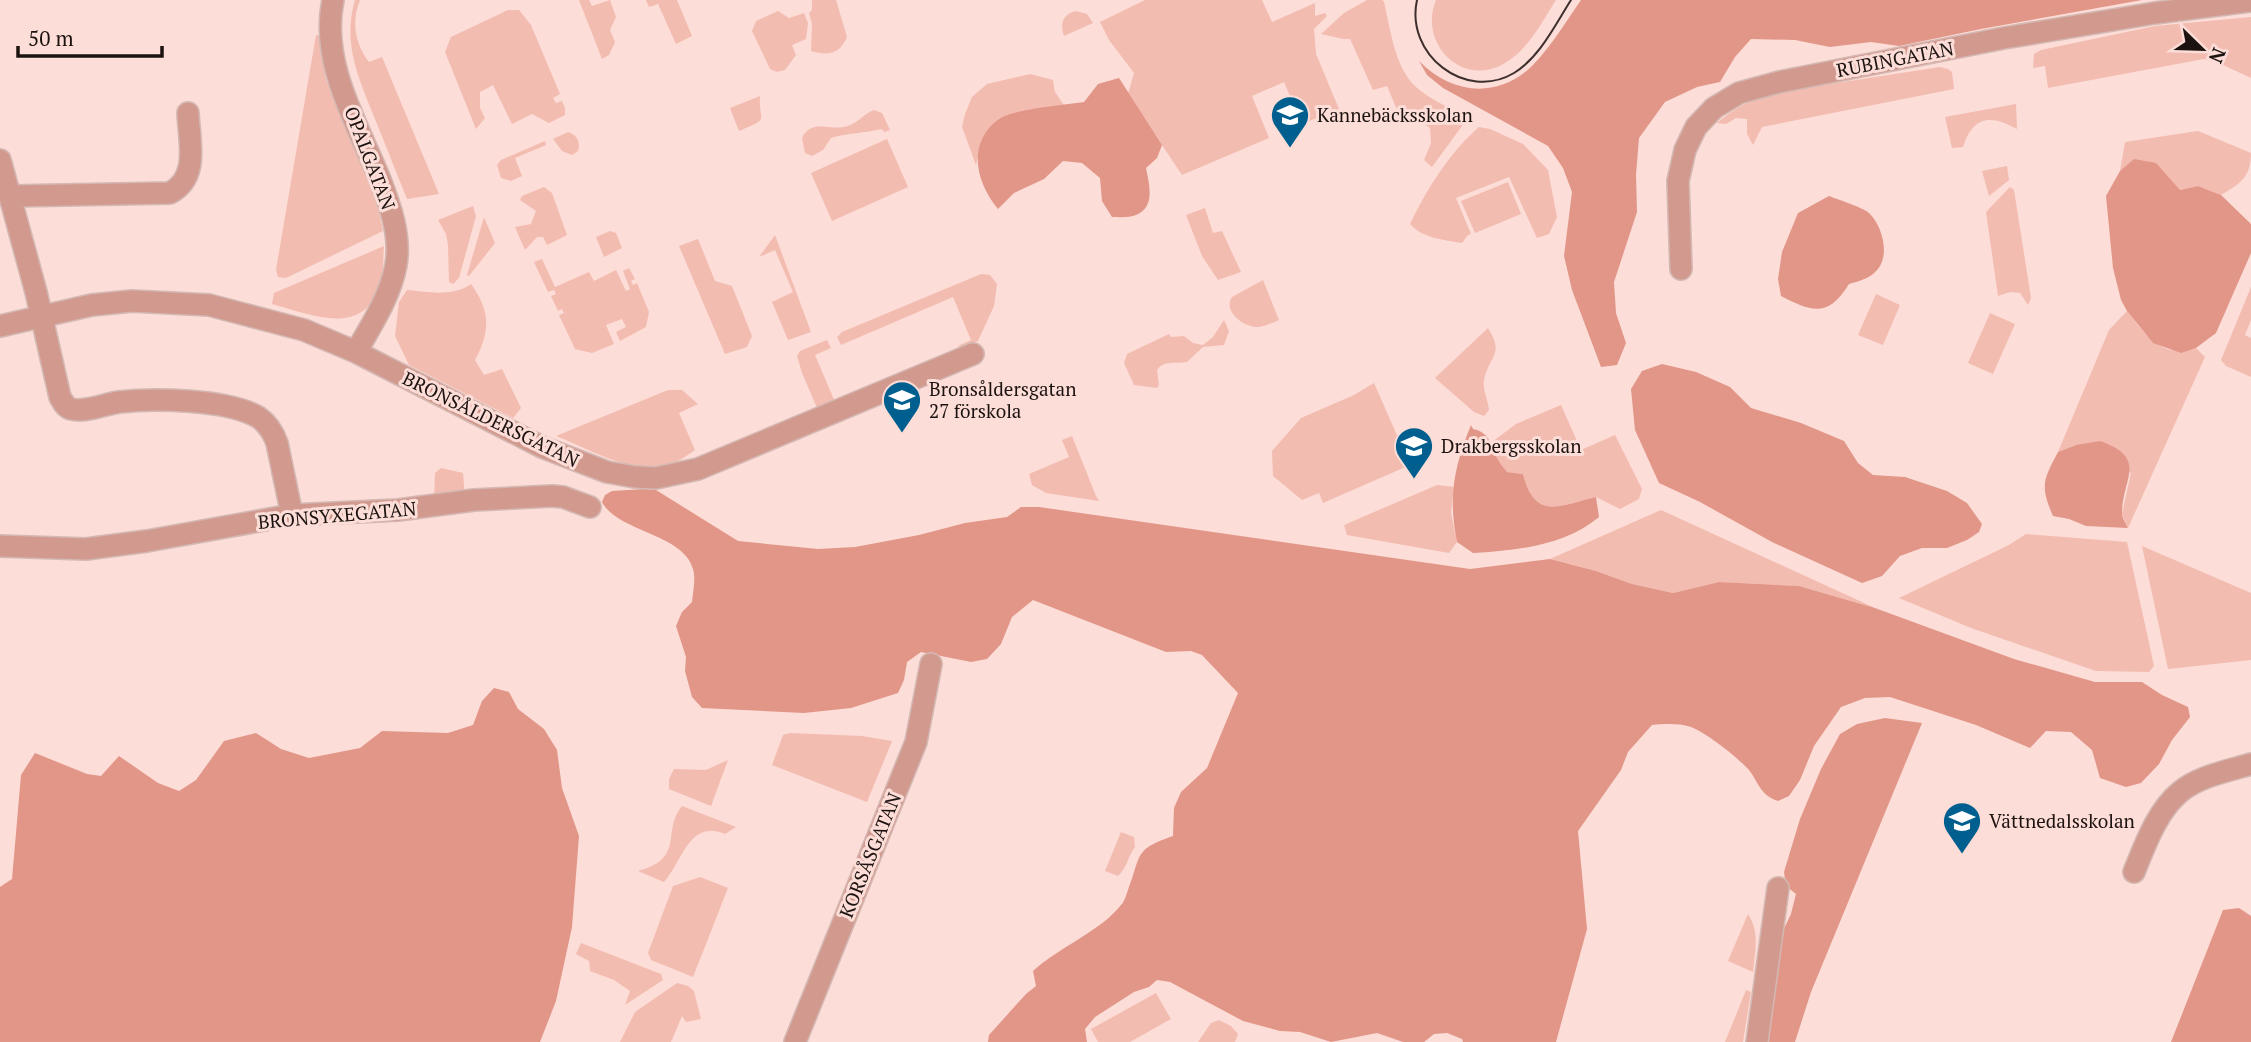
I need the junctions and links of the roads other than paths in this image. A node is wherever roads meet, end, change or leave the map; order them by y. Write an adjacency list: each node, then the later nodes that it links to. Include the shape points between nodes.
1 (334, 0): 9 (street, OPALGATAN, via 330,32 335,72 391,207 397,239 391,285)
2 (2251, 1): 6 (street, RUBINGATAN, via 2004,38 1739,93 1714,108 1696,127 1685,150 1678,181)
3 (188, 113): 5 (street, via 191,169 186,181 170,193)
4 (0, 160): 5 (street)
5 (10, 196): 7 (street)
6 (1681, 270)
7 (42, 317): 8 (street, BRONSÅLDERSGATAN); 9 (street, BRONSÅLDERSGATAN, via 132,301 209,305 304,330); 12 (street, via 60,397 71,409 142,401 203,402 242,411 264,422 277,443)
8 (0, 326)
9 (356, 352): 10 (street, BRONSÅLDERSGATAN, via 542,447 607,472 656,478 698,469)
10 (972, 354)
11 (590, 507): 12 (street, BRONSYXEGATAN, via 552,496)
12 (292, 515): 13 (street, BRONSYXEGATAN, via 86,549)
13 (0, 546)
14 (932, 664): 18 (street, KORSÅSGATAN, via 916,741)
15 (2251, 764): 16 (street, via 2180,792 2162,812)
16 (2134, 872)
17 (1778, 888): 19 (street)
18 (795, 1042)
19 (1757, 1042)

